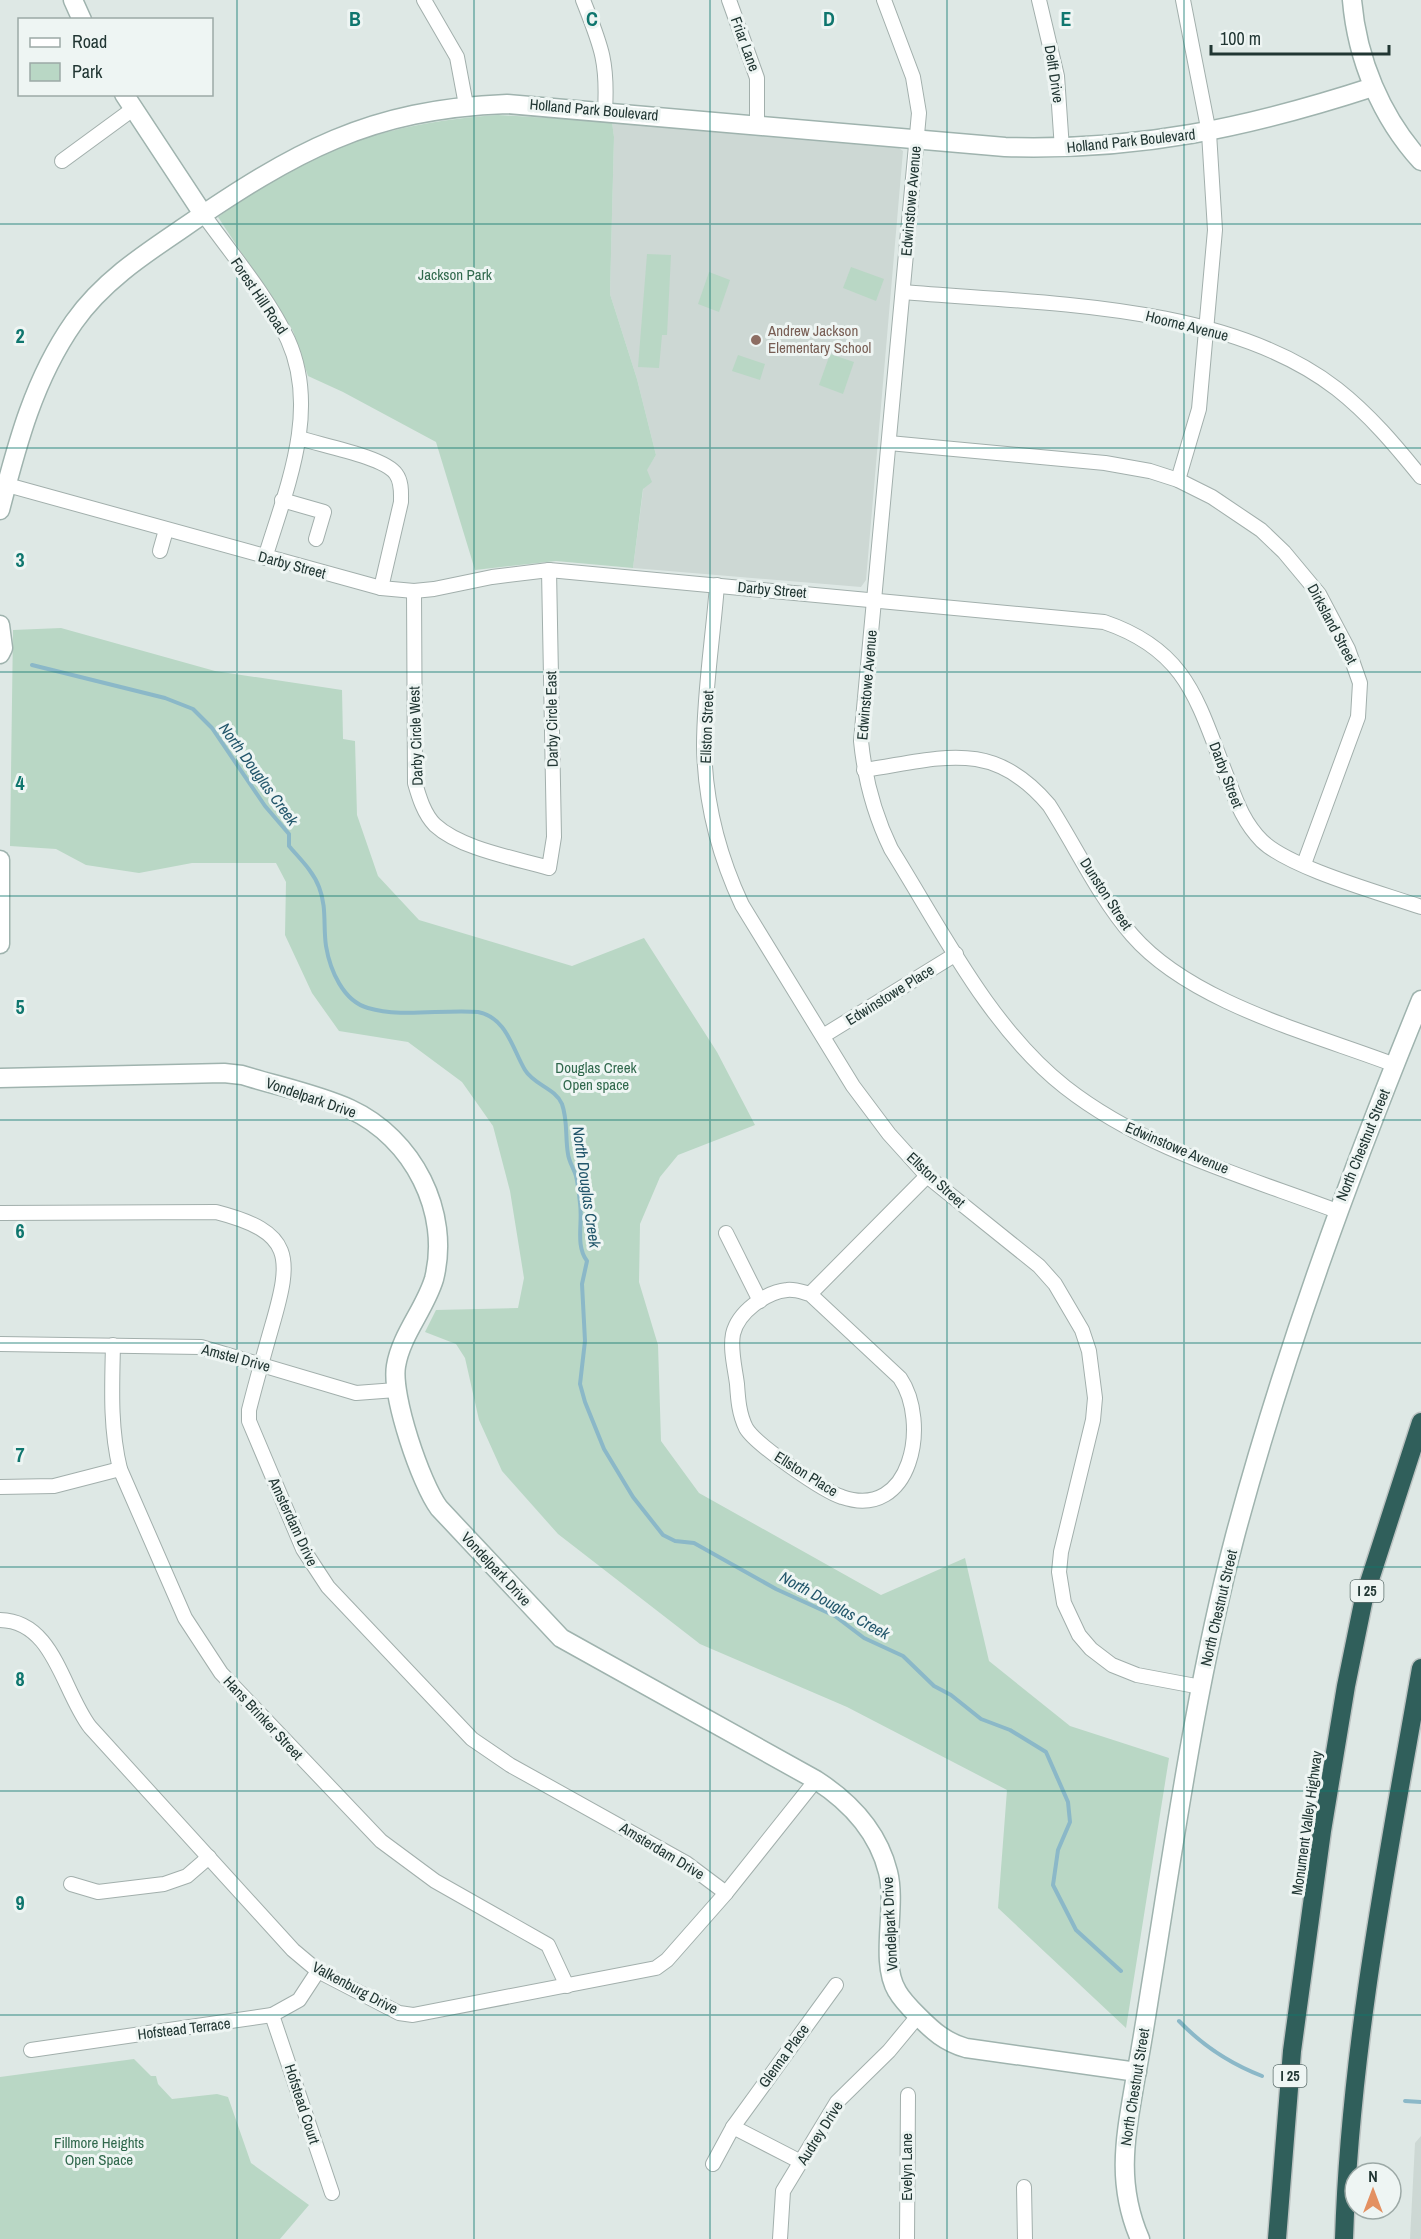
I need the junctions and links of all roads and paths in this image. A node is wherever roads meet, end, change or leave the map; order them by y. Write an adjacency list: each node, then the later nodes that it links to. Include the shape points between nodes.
1 (73, 0): 9 (street)
2 (424, 0): 12 (street, via 457,57)
3 (583, 0): 13 (street, via 604,56)
4 (729, 0): 14 (street, Friar Lane, via 757,78)
5 (884, 0): 16 (street, Edwinstowe Avenue, via 914,77 919,113)
6 (1039, 0): 17 (street, Delft Drive, via 1057,76)
7 (1183, 0): 15 (street)
8 (1352, 0): 10 (street, via 1362,59)
9 (81, 18)
10 (1373, 87): 15 (street, Holland Park Boulevard, via 1272,119); 19 (street, via 1392,123)
11 (128, 102): 18 (street); 20 (street, Forest Hill Road)
12 (466, 105): 13 (street, Holland Park Boulevard); 20 (street, Holland Park Boulevard, via 388,119 319,144 275,167)
13 (604, 111): 14 (street, Holland Park Boulevard)
14 (758, 124): 16 (street, Holland Park Boulevard)
15 (1209, 133): 17 (street, Holland Park Boulevard, via 1109,147); 22 (street, via 1215,230)
16 (916, 140): 17 (street, Holland Park Boulevard); 21 (street, Edwinstowe Avenue)
17 (1062, 149)
18 (62, 161)
19 (1421, 161)
20 (203, 214): 23 (street, Forest Hill Road, via 288,339 302,394); 27 (street, Holland Park Boulevard, via 131,263 94,296 75,321 40,380)
21 (903, 292): 22 (street, Hoorne Avenue, via 1123,312); 24 (street, Edwinstowe Avenue)
22 (1207, 328): 25 (street, Hoorne Avenue, via 1275,352 1335,387 1385,432); 26 (street, via 1199,409)
23 (298, 438): 28 (street, Forest Hill Road); 36 (street, via 384,464 397,475 401,502)
24 (889, 443): 26 (street, Dirksland Street, via 1114,464); 38 (street, Edwinstowe Avenue)
25 (1421, 477)
26 (1178, 480): 43 (street, Dirksland Street, via 1238,513 1284,552 1319,594 1355,665 1361,700 1358,717)
27 (3, 484): 29 (street, Holland Park Boulevard); 30 (street, Darby Street)
28 (282, 500): 31 (street, via 324,512); 33 (street, Forest Hill Road)
29 (0, 510)
30 (166, 530): 32 (street); 33 (street, Darby Street)
31 (316, 538)
32 (160, 551)
33 (265, 558): 36 (street, Darby Street)
34 (549, 570): 35 (street, Darby Street); 37 (street, Darby Street); 44 (street, Darby Circle East, via 554,837)
35 (717, 585): 38 (street, Darby Street); 49 (street, Ellston Street, via 704,744 712,818 742,905)
36 (381, 588): 37 (street, Darby Street)
37 (414, 591): 44 (street, Darby Circle West, via 416,783 424,810 448,835)
38 (874, 600): 41 (street, Edwinstowe Avenue, via 861,741); 43 (street, Darby Street, via 1082,618 1129,630 1149,641 1166,655 1194,695 1250,828 1280,854)
39 (0, 625): 40 (street)
40 (0, 654)
41 (864, 770): 47 (street, Edwinstowe Avenue, via 869,798 891,849); 50 (street, Dunston Street, via 955,757 976,758 1015,772 1049,805 1131,934 1176,974 1229,1002)
42 (0, 860): 46 (street)
43 (1304, 864): 45 (street, Darby Street)
44 (549, 868)
45 (1421, 907)
46 (0, 944)
47 (956, 954): 49 (street, Edwinstowe Place); 53 (street, Edwinstowe Avenue, via 1007,1028 1034,1058 1104,1115 1186,1155)
48 (1421, 1000): 50 (street, North Chestnut Street)
49 (824, 1036): 52 (street, Ellston Street, via 853,1086)
50 (1395, 1065): 53 (street, North Chestnut Street)
51 (0, 1078): 61 (street, Vondelpark Drive, via 242,1075 351,1109 377,1126 402,1149 424,1182 436,1217 438,1238 438,1257 427,1299 396,1363)
52 (927, 1176): 56 (street); 67 (street, Ellston Street, via 1039,1266 1069,1305 1089,1351 1095,1398 1093,1420 1059,1572 1064,1603 1079,1635 1091,1649 1120,1669)
53 (1337, 1211): 67 (street, North Chestnut Street, via 1279,1382 1241,1514)
54 (0, 1213): 60 (street, Amsterdam Drive, via 216,1212 251,1222 277,1243 285,1267 285,1281)
55 (726, 1233): 57 (street)
56 (810, 1294): 57 (street, Ellston Place, via 787,1290); 57 (street, Ellston Place, via 900,1378 909,1392 915,1423 910,1457 896,1487 883,1496 869,1500 839,1497 759,1444 747,1430 740,1414 732,1344 738,1321)
57 (760, 1300)
58 (0, 1344): 59 (street, Amstel Drive)
59 (113, 1345): 60 (street, Amstel Drive, via 201,1347); 63 (street, Hans Brinker Street, via 112,1413)
60 (261, 1364): 61 (street, Amstel Drive, via 356,1393); 71 (street, Amsterdam Drive, via 249,1410 252,1433 303,1549 328,1587 472,1739 510,1765 686,1863)
61 (396, 1390): 68 (street, Vondelpark Drive, via 432,1499 561,1638)
62 (1421, 1422): 89 (highway, Monument Valley Highway / I 25, via 1364,1598 1322,1831 1292,2051)
63 (120, 1469): 64 (street, via 54,1486); 74 (street, Hans Brinker Street, via 185,1618 221,1673 381,1841 435,1881 548,1945)
64 (0, 1487)
65 (0, 1620): 69 (street, Valkenburg Drive, via 18,1623 41,1638 85,1720)
66 (1421, 1668): 90 (highway, via 1366,1991 1345,2193)
67 (1201, 1687): 78 (street, North Chestnut Street)
68 (816, 1780): 71 (street, Valkenburg Drive); 76 (street, Vondelpark Drive, via 855,1810 883,1859 890,1888 892,1978)
69 (209, 1857): 70 (street, via 187,1876 164,1884 98,1892); 72 (street, Valkenburg Drive, via 293,1950)
70 (71, 1884)
71 (726, 1893): 74 (street, Valkenburg Drive, via 656,1968)
72 (318, 1971): 74 (street, Valkenburg Drive, via 387,2008 413,2015); 75 (street, Hofstead Terrace, via 298,2000)
73 (836, 1985): 80 (street, Glenna Place)
74 (567, 1986)
75 (272, 2016): 77 (street, Hofstead Terrace); 84 (street, Hofstead Court)
76 (918, 2016): 78 (street, Vondelpark Drive, via 943,2039 966,2048); 81 (street, Audrey Drive, via 837,2102)
77 (31, 2050)
78 (1137, 2072): 88 (street, North Chestnut Street, via 1123,2171 1126,2199)
79 (908, 2095): 86 (street, Evelyn Lane)
80 (733, 2127): 81 (street); 82 (street, Glenna Place)
81 (801, 2162): 85 (street, Audrey Drive, via 783,2191)
82 (713, 2164)
83 (1024, 2187): 87 (street)
84 (332, 2193)
85 (780, 2239)
86 (907, 2239)
87 (1025, 2239)
88 (1140, 2239)
89 (1277, 2239)
90 (1344, 2239)

